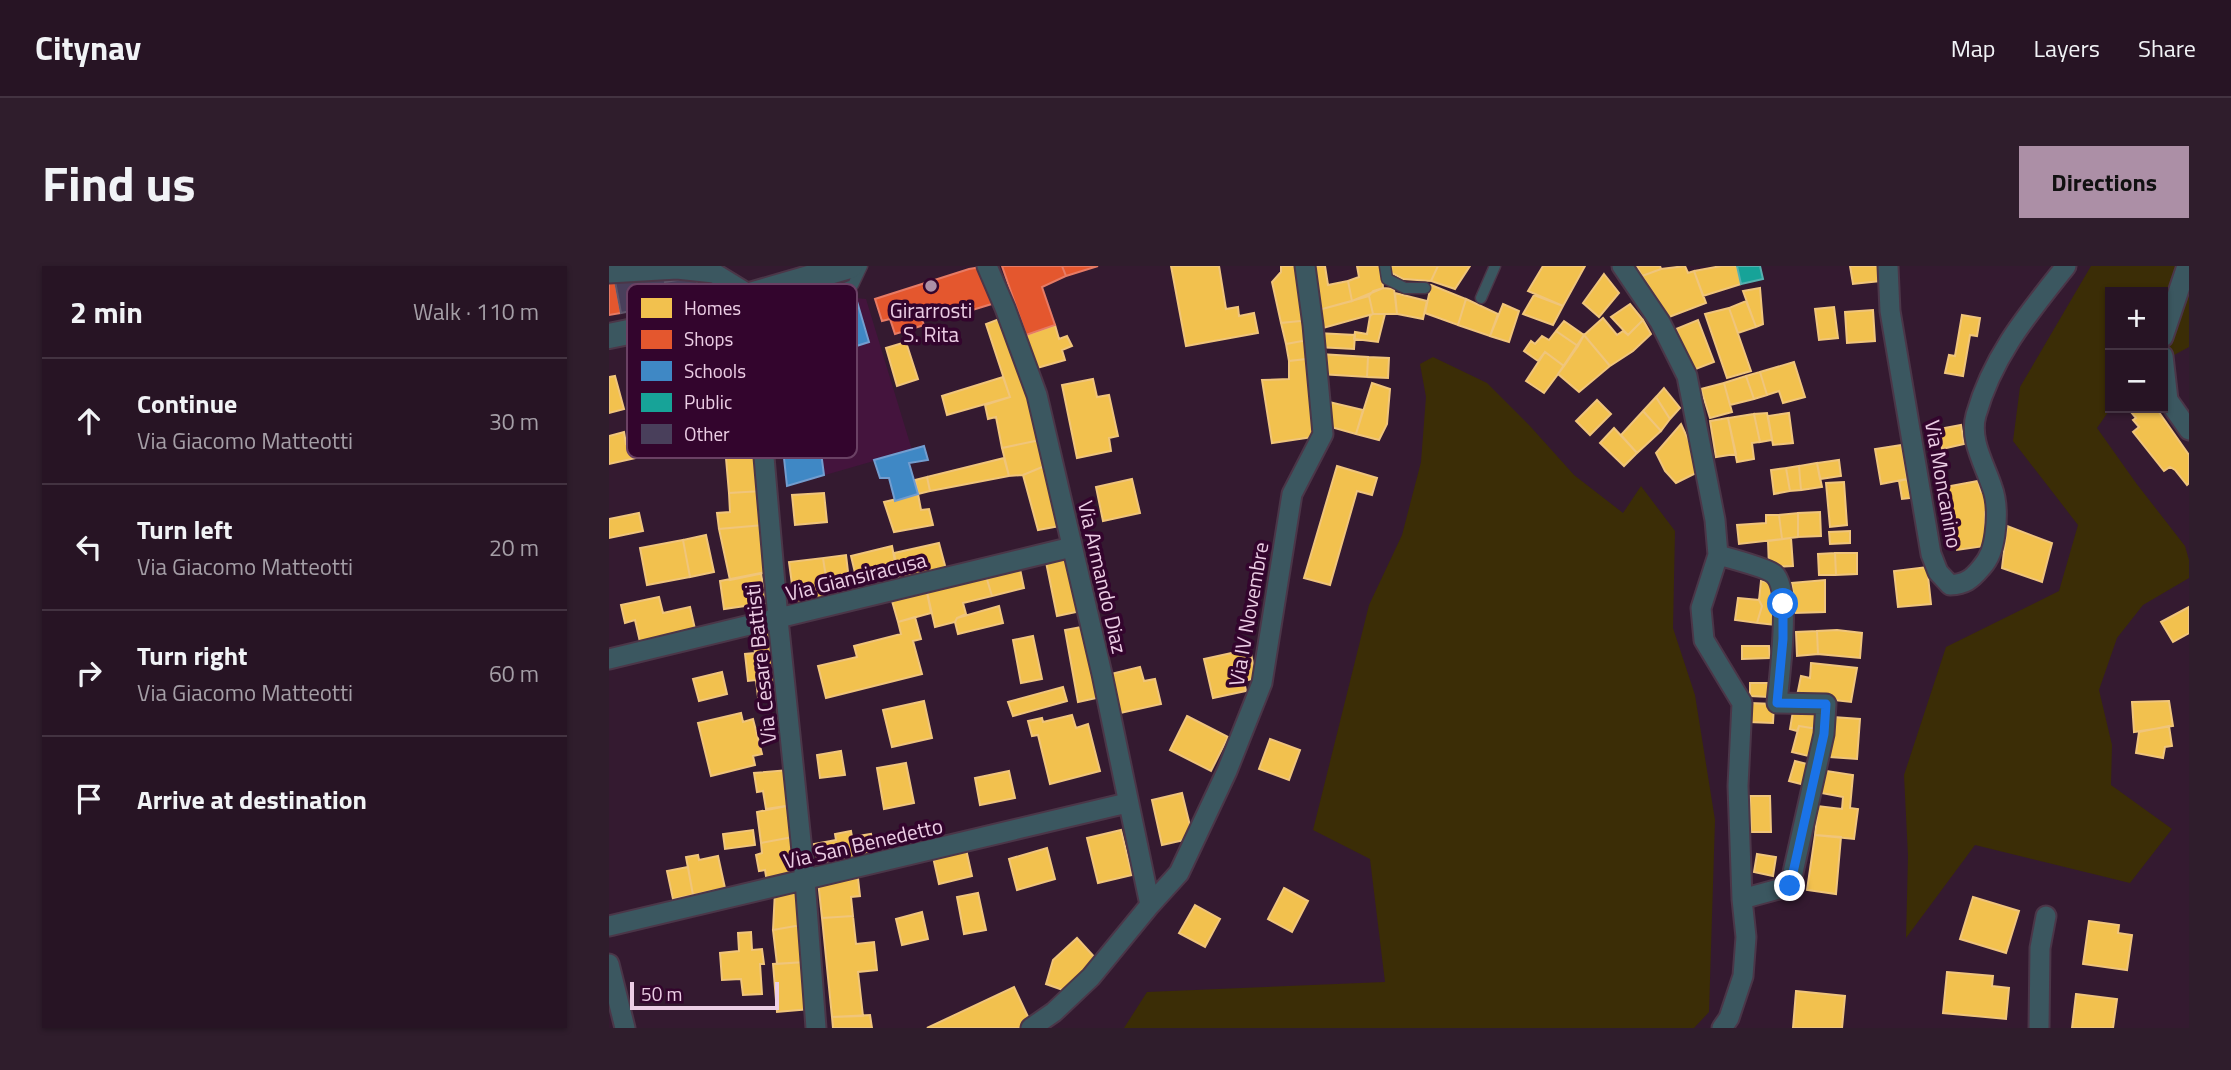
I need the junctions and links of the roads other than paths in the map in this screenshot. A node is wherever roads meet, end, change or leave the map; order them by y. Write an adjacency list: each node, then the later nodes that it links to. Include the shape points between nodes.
1 (850, 266): 13 (street)
2 (862, 266): 14 (lane)
3 (988, 266): 23 (street, Via Armando Diaz, via 1037,396)
4 (1305, 266): 30 (street, Via IV Novembre, via 1323,434 1292,494 1262,683 1179,873)
5 (1385, 266): 15 (lane, via 1387,279 1405,288)
6 (1495, 266): 16 (lane)
7 (1622, 266): 24 (street, via 1660,322 1687,376)
8 (1888, 266): 9 (street, Via Moncanino, via 1890,311 1931,554 1950,585 1964,584 1973,577 1993,550 1995,502 1974,419 1994,365)
9 (2066, 266)
10 (2187, 266): 17 (street)
11 (609, 273): 12 (street, via 677,269 714,273)
12 (732, 284)
13 (788, 284)
14 (853, 284)
15 (1425, 288)
16 (1482, 298)
17 (2168, 322)
18 (627, 332): 19 (street)
19 (609, 336)
20 (2168, 400): 21 (street)
21 (2189, 430)
22 (764, 458): 25 (street, Via Cesare Battisti)
23 (1072, 547): 25 (street, Via Giansiracusa); 27 (street, Via Armando Diaz)
24 (1718, 555): 29 (street, via 1701,608 1704,640 1742,703 1738,786); 29 (street, via 1774,573 1782,585 1777,703 1826,704 1824,734 1790,886)
25 (778, 619): 26 (street, Via Giansiracusa); 28 (street, Via Cesare Battisti)
26 (609, 659)
27 (1127, 803): 28 (street, Via San Benedetto); 30 (street, Via Armando Diaz)
28 (805, 880): 32 (street, Via San Benedetto); 36 (street, Via Cesare Battisti)
29 (1742, 899): 34 (street, via 1746,937 1743,976)
30 (1150, 905): 37 (street, Via IV Novembre, via 1091,977)
31 (2046, 916): 38 (street, via 2040,948)
32 (609, 926)
33 (609, 964): 35 (street)
34 (1727, 1025)
35 (625, 1028)
36 (816, 1028)
37 (1031, 1028)
38 (2039, 1028)

